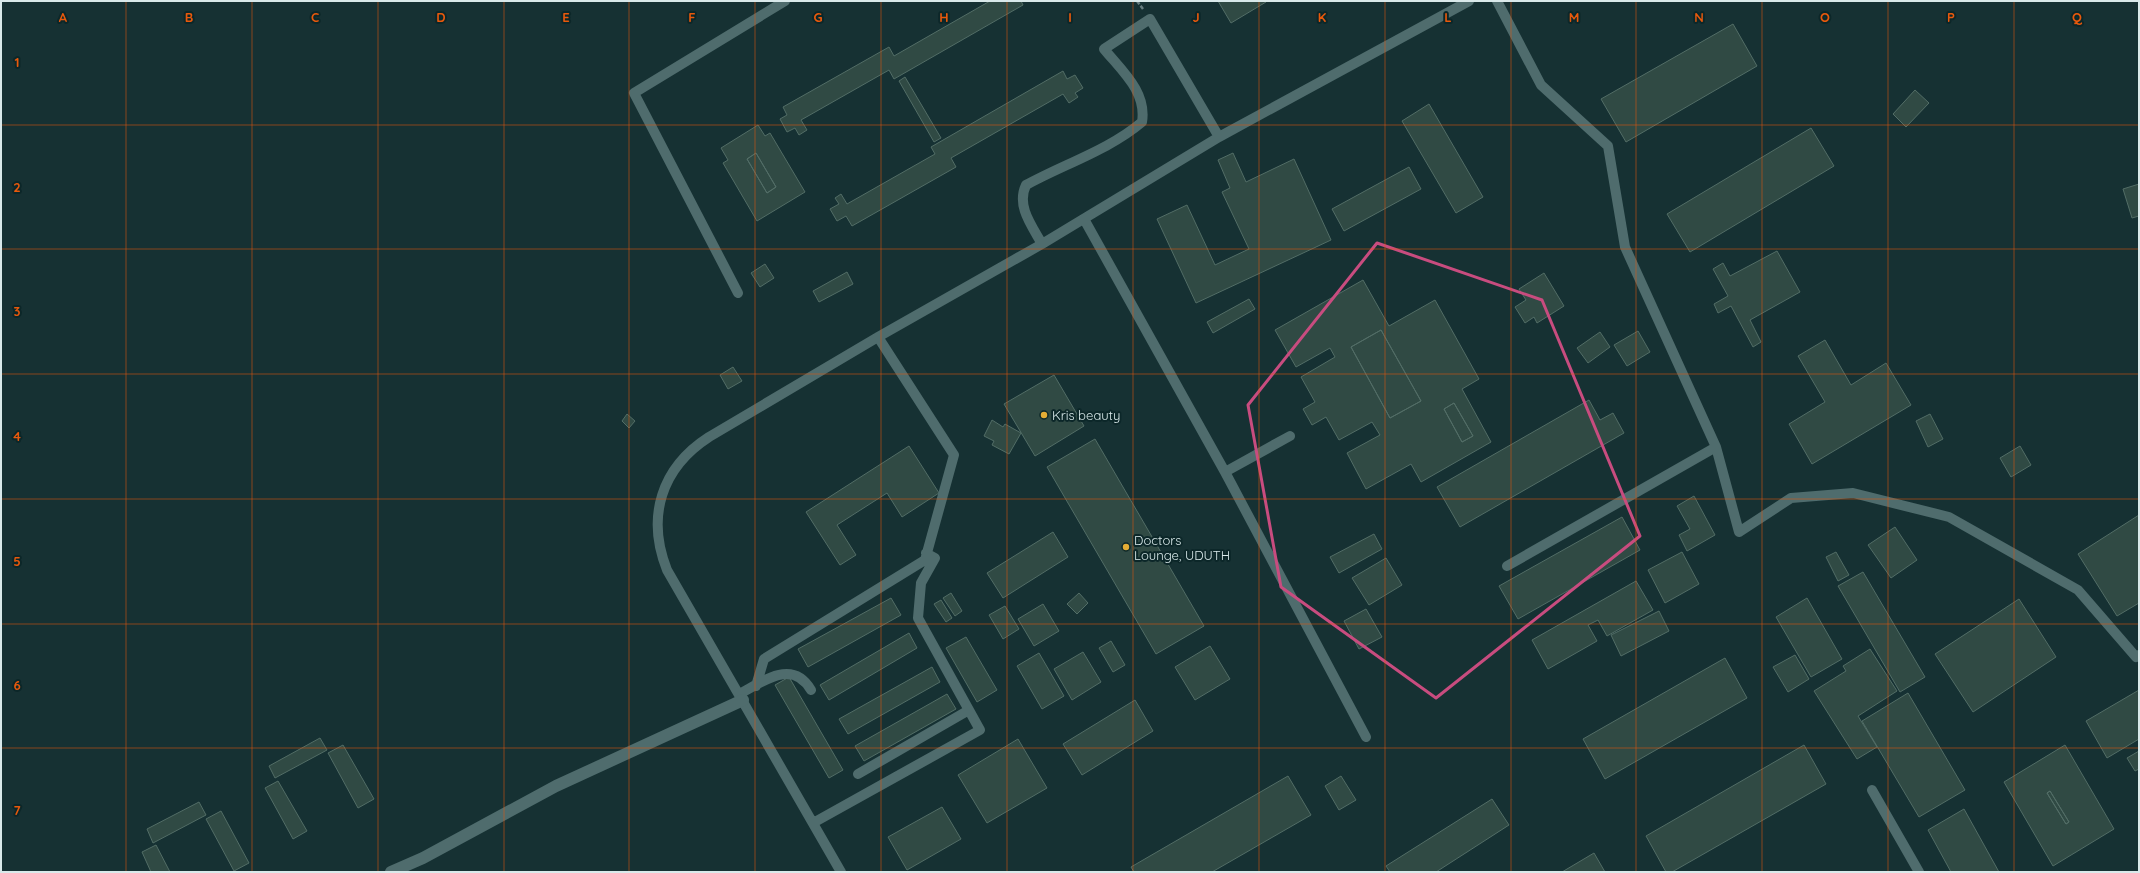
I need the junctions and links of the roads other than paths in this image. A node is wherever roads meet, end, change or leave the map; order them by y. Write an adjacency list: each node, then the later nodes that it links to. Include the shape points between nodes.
1 (785, 1): 7 (lane, via 634,93)
2 (1469, 1): 4 (lane)
3 (1496, 1): 10 (lane, via 1541,86 1608,146 1625,247)
4 (1219, 137): 5 (lane); 6 (lane, via 1150,19 1104,49 1140,94 1142,122 1106,145 1026,185 1022,193 1023,208)
5 (1084, 219): 6 (lane); 11 (lane)
6 (1042, 244): 8 (lane)
7 (738, 293)
8 (878, 337): 12 (lane, via 954,455); 17 (lane, via 697,444 678,464 664,488 657,516 662,557 667,570)
9 (1290, 436): 11 (lane)
10 (1716, 447): 13 (lane); 14 (lane, via 1739,532 1790,498 1853,493 1949,517 2078,590 2136,657)
11 (1225, 472): 19 (lane)
12 (926, 553): 15 (lane, via 925,560 764,659); 18 (lane, via 935,558 921,583 918,618)
13 (1507, 566)
14 (2139, 655)
15 (756, 686): 16 (lane, via 779,674 785,674 800,678); 17 (lane)
16 (811, 690)
17 (741, 697): 22 (lane); 23 (street, via 556,786 423,858)
18 (970, 710): 20 (lane); 22 (lane, via 980,730)
19 (1366, 737)
20 (858, 774)
21 (1872, 790): 25 (lane)
22 (813, 823): 24 (lane)
23 (391, 872)
24 (841, 872)
25 (1919, 872)

